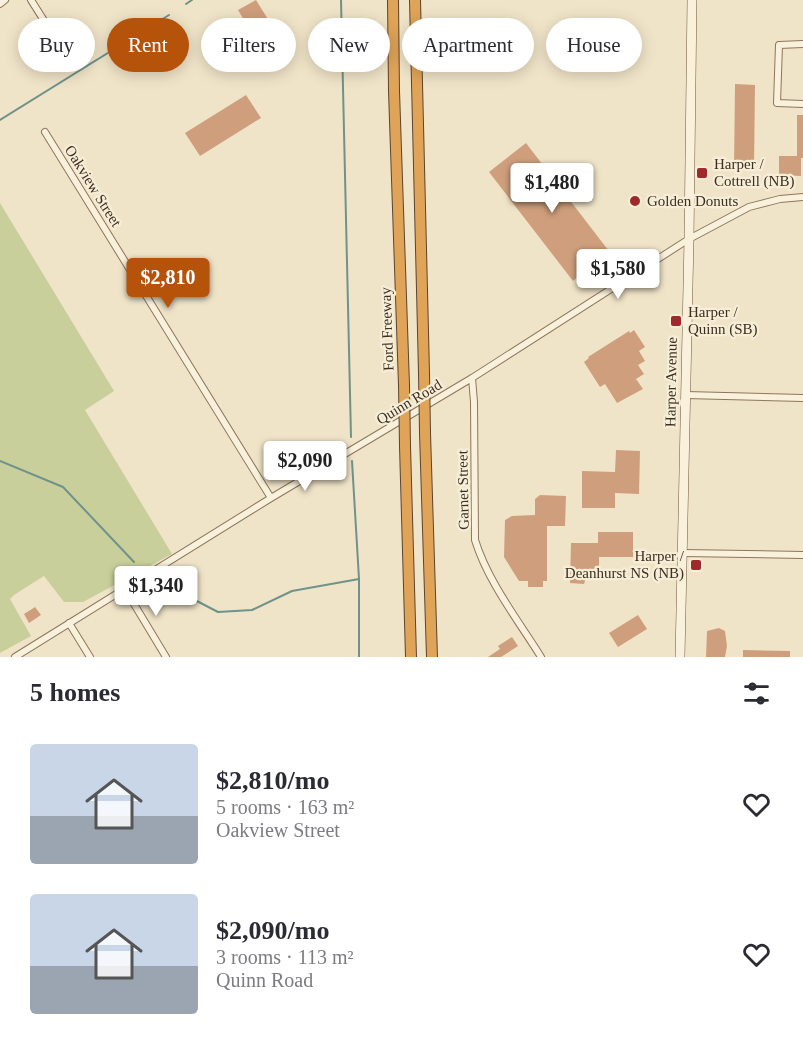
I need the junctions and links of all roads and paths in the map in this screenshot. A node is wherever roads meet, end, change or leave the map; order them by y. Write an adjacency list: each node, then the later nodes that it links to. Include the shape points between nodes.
1 (5, 0): 6 (street)
2 (31, 0): 7 (street)
3 (392, 0): 24 (highway, Ford Freeway, bridge)
4 (415, 0): 25 (highway, bridge)
5 (692, 0): 12 (main road, Harper Avenue)
6 (0, 4)
7 (43, 18)
8 (803, 44): 9 (street, via 778,45 777,103)
9 (803, 104)
10 (45, 132): 16 (street, Oakview Street)
11 (803, 197): 12 (street, Quinn Road, via 749,207)
12 (689, 239): 13 (street, Quinn Road); 14 (main road, Harper Avenue)
13 (472, 378): 16 (street, Quinn Road); 26 (street, Garnet Street, via 475,540 492,578)
14 (686, 395): 15 (street); 17 (main road, Harper Avenue)
15 (803, 398)
16 (271, 498): 19 (street, Quinn Road)
17 (682, 552): 18 (street); 27 (main road, Harper Avenue)
18 (803, 555)
19 (125, 589): 20 (street, Quinn Road); 23 (street)
20 (69, 623): 21 (street, Quinn Road); 22 (street)
21 (15, 657)
22 (90, 657)
23 (166, 657)
24 (411, 657)
25 (432, 657)
26 (541, 657)
27 (680, 657)

